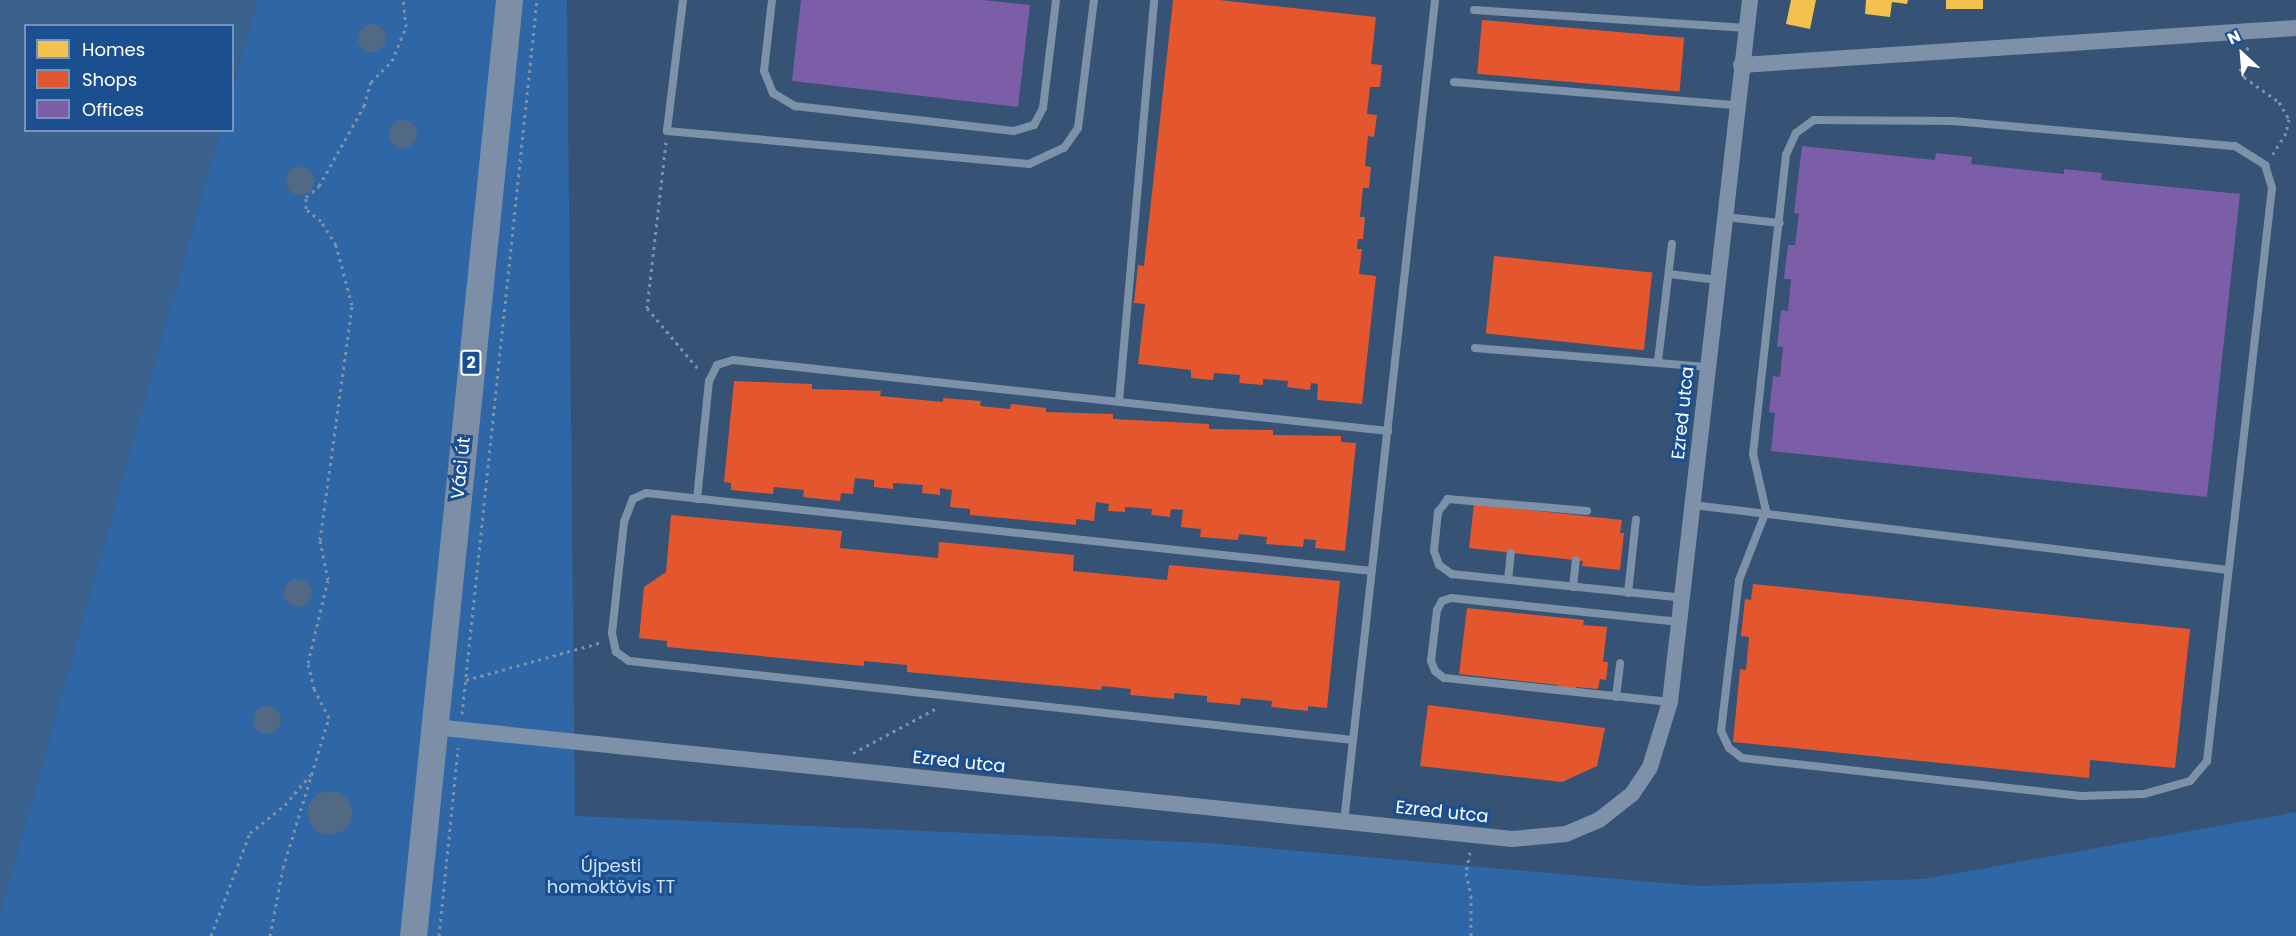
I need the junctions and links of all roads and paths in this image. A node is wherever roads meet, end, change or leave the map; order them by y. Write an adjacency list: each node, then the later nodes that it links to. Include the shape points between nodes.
1 (403, 0): 56 (path, via 406,27 392,61 371,82 364,106 319,186 306,197 306,209 321,220 336,244 352,305 320,540 328,580 308,663 314,689 329,718)
2 (509, 0): 53 (main road, Váci út / 2)
3 (537, 0): 47 (path)
4 (683, 0): 18 (lane)
5 (772, 0): 6 (lane, via 764,71 773,93 795,106 1014,131 1034,125 1043,108)
6 (1056, 0)
7 (1094, 0): 18 (lane, via 1078,128 1064,148 1029,164)
8 (1154, 0): 29 (lane)
9 (1435, 0): 30 (lane)
10 (1750, 0): 12 (street, Ezred utca)
11 (1474, 10): 12 (lane)
12 (1746, 28): 14 (street, Ezred utca)
13 (2296, 28): 14 (street)
14 (1742, 65): 17 (street, Ezred utca)
15 (2240, 68): 19 (path, via 2244,77 2279,102 2289,119 2279,148)
16 (1454, 82): 17 (lane)
17 (1736, 105): 20 (street, Ezred utca)
18 (667, 131): 28 (path, via 647,308 672,343)
19 (2265, 165): 21 (lane, via 2235,146 1953,121 1814,120 1796,133 1786,155); 38 (lane, via 2272,188)
20 (1725, 217): 21 (lane); 24 (street, Ezred utca)
21 (1780, 223): 33 (lane, via 1753,454)
22 (1672, 244): 23 (lane)
23 (1669, 274): 24 (lane); 26 (lane)
24 (1718, 280): 27 (street, Ezred utca)
25 (1475, 348): 26 (lane)
26 (1658, 361): 27 (lane)
27 (1707, 367): 32 (street, Ezred utca)
28 (709, 381): 29 (lane, via 717,365 733,360); 31 (lane)
29 (1119, 402): 30 (lane)
30 (1388, 431): 39 (lane)
31 (697, 499): 39 (lane); 45 (lane, via 646,493 633,499 626,511)
32 (1693, 505): 33 (lane); 43 (street, Ezred utca)
33 (1766, 511): 38 (lane); 38 (lane, via 1739,580 1721,731 1729,748 1742,758 2081,796 2144,794 2190,781 2207,761)
34 (1587, 512): 40 (lane, via 1448,499 1438,512 1434,551 1439,565 1452,574)
35 (1636, 519): 42 (lane)
36 (1511, 553): 40 (lane)
37 (1576, 560): 41 (lane)
38 (2228, 570)
39 (1372, 571): 54 (lane)
40 (1508, 579): 41 (lane)
41 (1573, 587): 42 (lane)
42 (1628, 593): 43 (lane)
43 (1683, 598): 44 (street, Ezred utca)
44 (1680, 622): 49 (lane, via 1451,598 1442,601 1437,610 1431,661 1444,678); 51 (street, Ezred utca)
45 (613, 638): 47 (path); 50 (lane, via 616,652 629,661)
46 (1620, 663): 49 (lane)
47 (466, 680): 48 (path); 53 (path)
48 (459, 682)
49 (1616, 696): 51 (lane)
50 (958, 697): 54 (lane); 55 (path, via 851,754)
51 (1670, 702): 58 (street, Ezred utca, via 1650,767 1632,794 1599,820 1566,834 1512,839)
52 (474, 716): 53 (path)
53 (453, 721): 57 (street, Ezred utca); 61 (main road, Váci út / 2); 62 (path)
54 (1353, 740): 57 (lane)
55 (863, 755)
56 (312, 772): 59 (path, via 285,805 250,833); 60 (path, via 283,868)
57 (1344, 822): 58 (street, Ezred utca)
58 (1475, 835): 63 (path, via 1466,873 1471,895)
59 (211, 936)
60 (270, 936)
61 (413, 936)
62 (439, 936)
63 (1471, 936)

